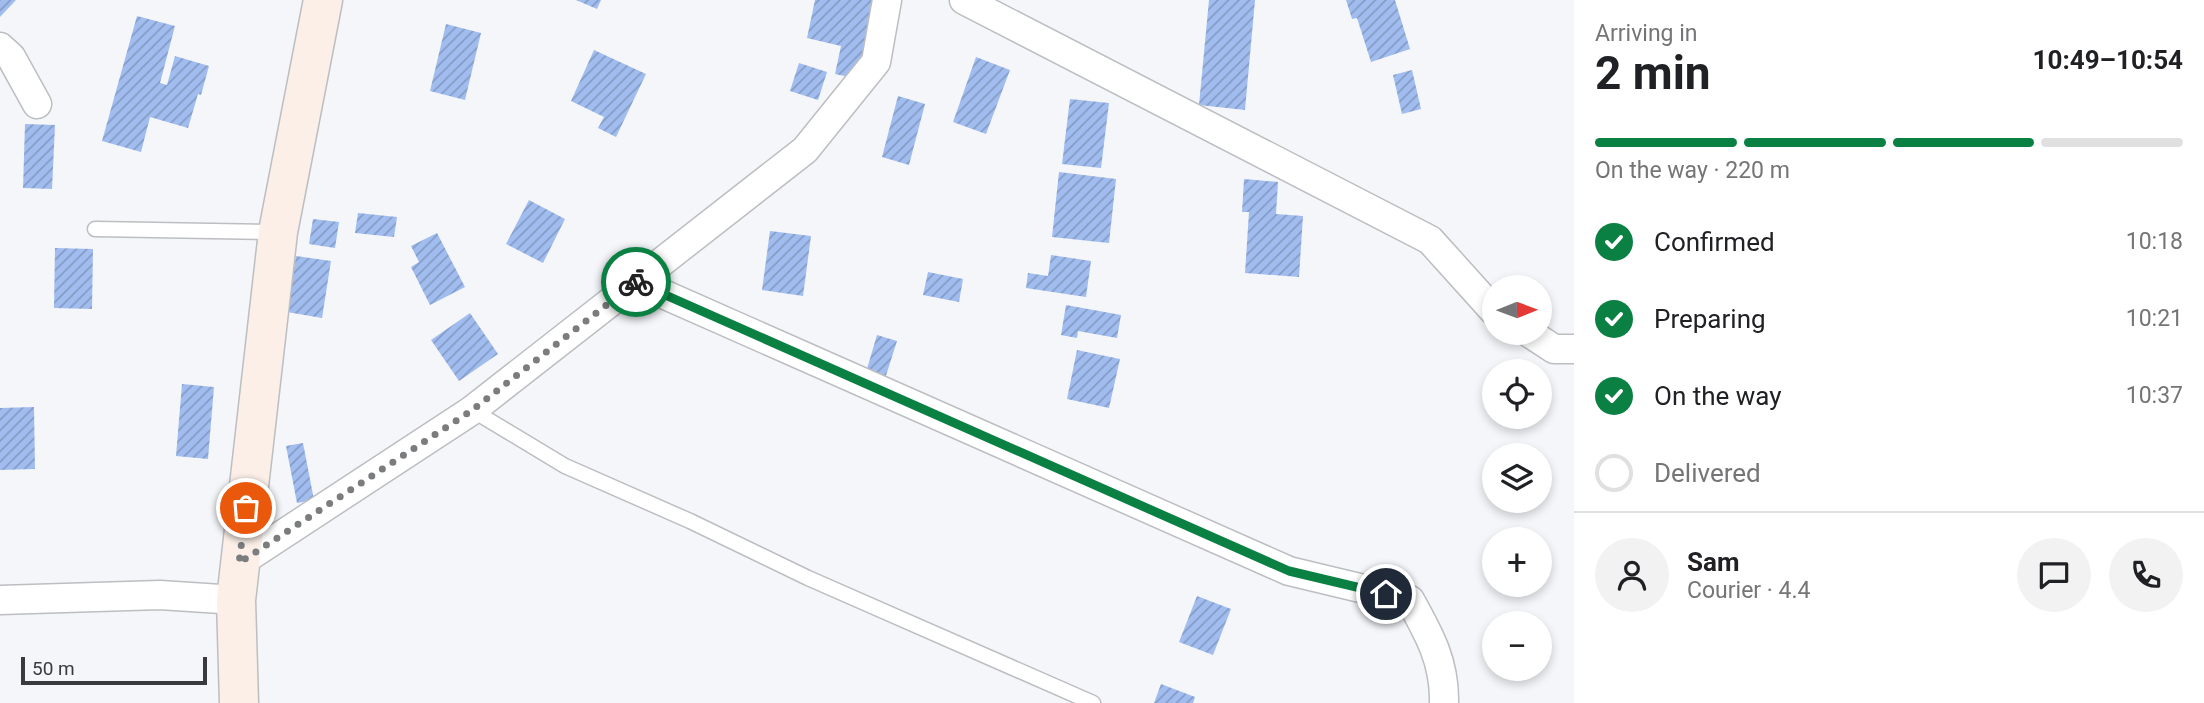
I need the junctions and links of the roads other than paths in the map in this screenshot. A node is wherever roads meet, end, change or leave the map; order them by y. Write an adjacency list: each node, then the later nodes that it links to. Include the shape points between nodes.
1 (323, 0): 7 (main road)
2 (887, 0): 8 (street, via 876,62 804,150)
3 (964, 0): 9 (street, via 1430,240)
4 (0, 47): 5 (street, via 11,57)
5 (37, 104)
6 (95, 229): 7 (lane)
7 (278, 232): 13 (main road)
8 (636, 282): 12 (street); 17 (street, via 1289,571 1410,600 1434,642)
9 (1482, 298)
10 (1548, 345): 11 (street)
11 (1574, 348)
12 (471, 410): 13 (street); 16 (lane, via 565,466)
13 (238, 581): 14 (street, via 160,595); 15 (main road)
14 (0, 600)
15 (240, 703)
16 (1093, 703)
17 (1444, 703)

